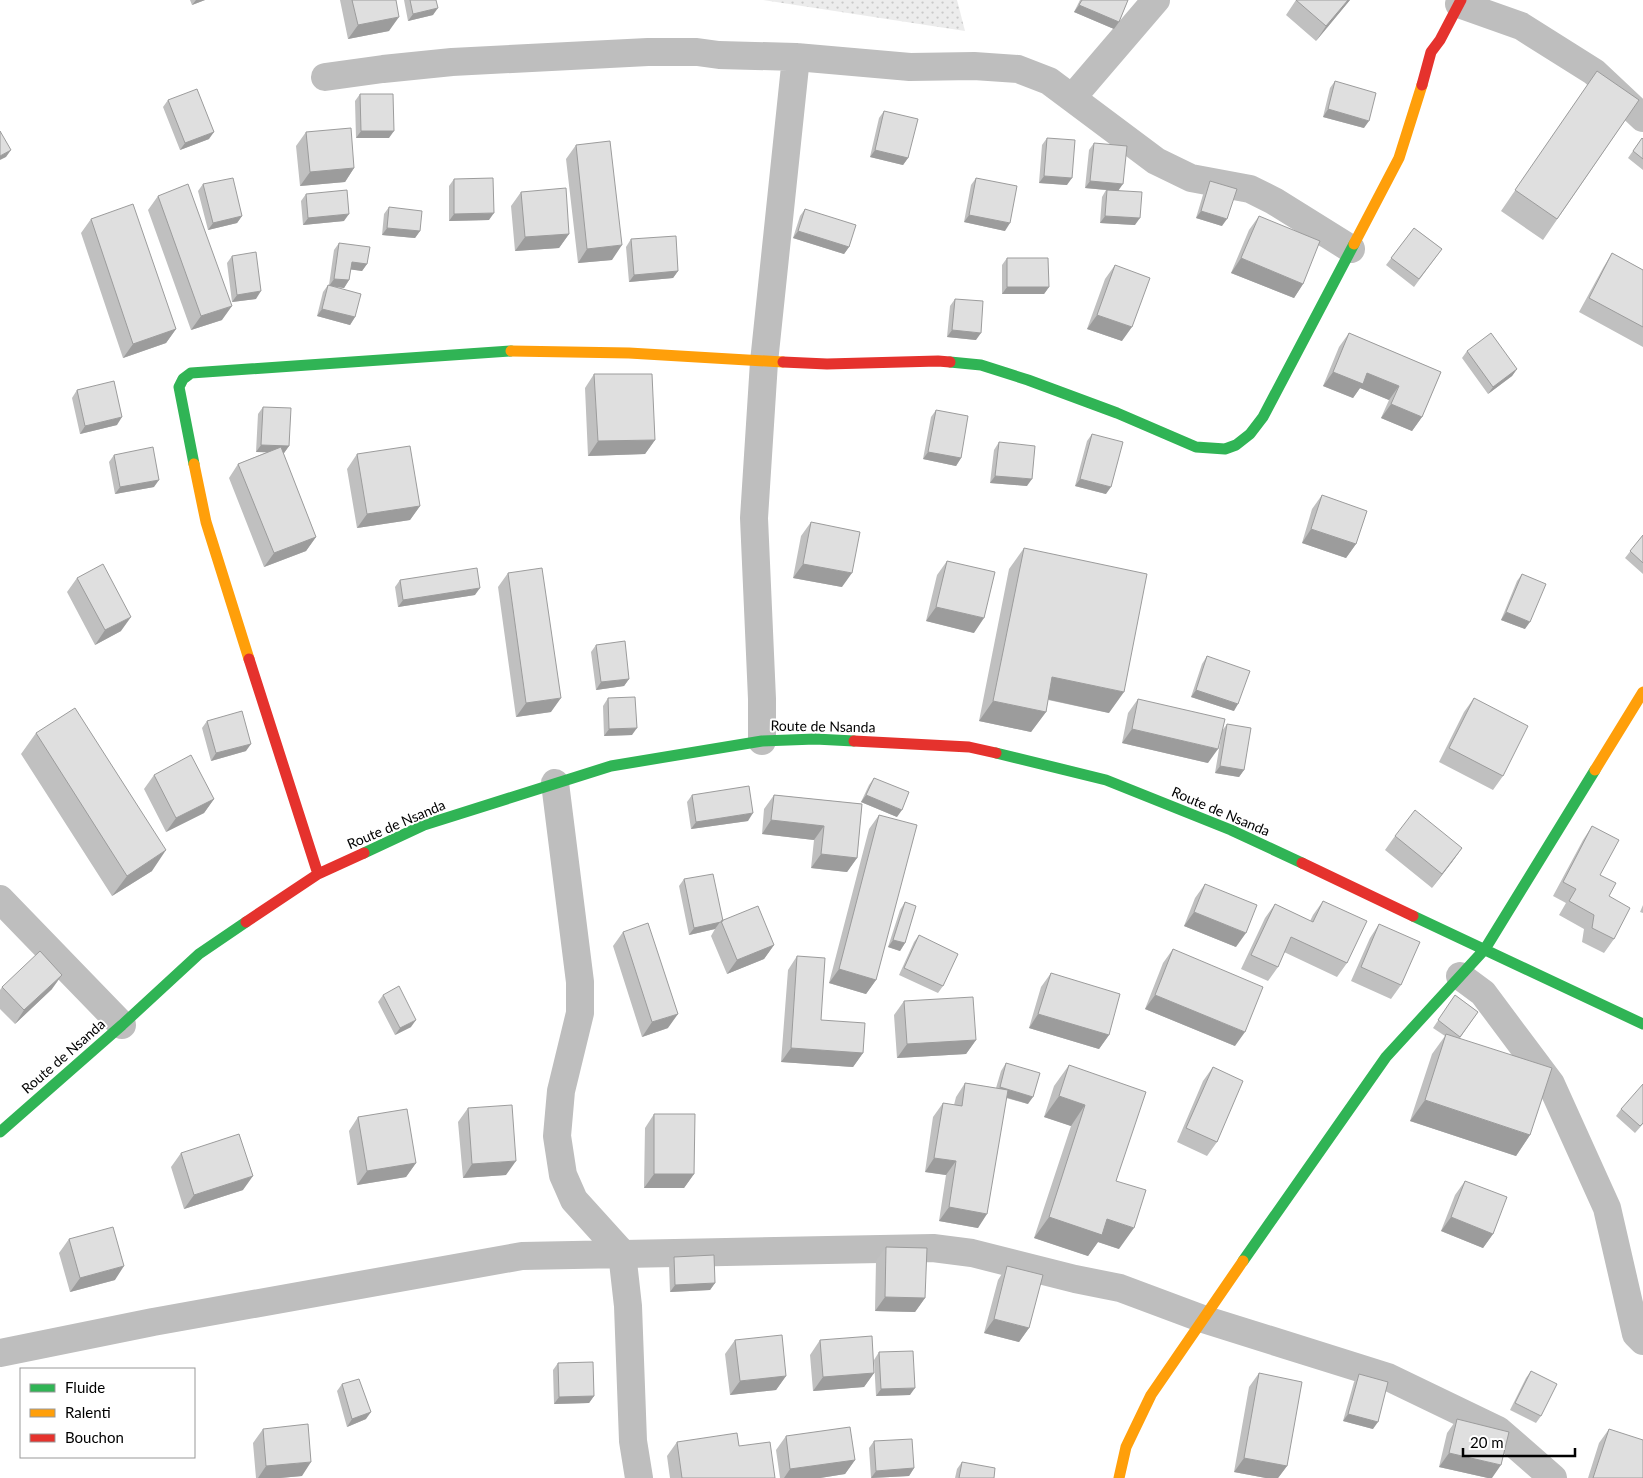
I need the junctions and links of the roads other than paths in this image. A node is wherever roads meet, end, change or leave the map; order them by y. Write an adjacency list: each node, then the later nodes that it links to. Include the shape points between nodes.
1 (1156, 0): 5 (street)
2 (1460, 2): 6 (street, via 1521,26 1594,72); 7 (street, via 1431,52 1399,158)
3 (796, 57): 4 (street, via 648,52 452,62); 5 (street, via 910,67 1018,69 1049,81); 8 (street)
4 (326, 77)
5 (1072, 98): 7 (street, via 1156,162 1191,178 1250,189)
6 (1643, 118)
7 (1351, 249): 8 (street, via 1262,417 1250,434 1225,449 1196,447 1117,413 981,365 938,361)
8 (764, 362): 10 (street, via 754,518); 12 (street, via 629,353 514,351 191,373 180,381 206,522)
9 (1643, 692): 14 (street)
10 (762, 741): 11 (street, Route de Nsanda, via 611,766); 14 (street, Route de Nsanda, via 815,739 969,747 1106,780 1231,830)
11 (555, 783): 12 (street, Route de Nsanda, via 424,825); 19 (street, via 580,982 580,1012 561,1091 557,1136 563,1175 574,1200)
12 (318, 874): 17 (street, Route de Nsanda, via 199,954)
13 (0, 899): 17 (street)
14 (1485, 949): 15 (street); 16 (street, Route de Nsanda)
15 (1460, 976): 20 (street, via 1386,1058); 21 (street, via 1483,993 1551,1084 1607,1208 1636,1334)
16 (1643, 1024)
17 (122, 1025): 18 (street, Route de Nsanda)
18 (0, 1132)
19 (622, 1253): 20 (street, via 933,1248 972,1253 1075,1280 1120,1288); 22 (street, via 522,1256 153,1322); 23 (street, via 628,1306 633,1441)
20 (1203, 1319): 24 (street, via 1151,1396 1126,1447); 25 (street, via 1388,1377 1498,1430)
21 (1643, 1341)
22 (0, 1353)
23 (639, 1478)
24 (1119, 1478)
25 (1553, 1478)

